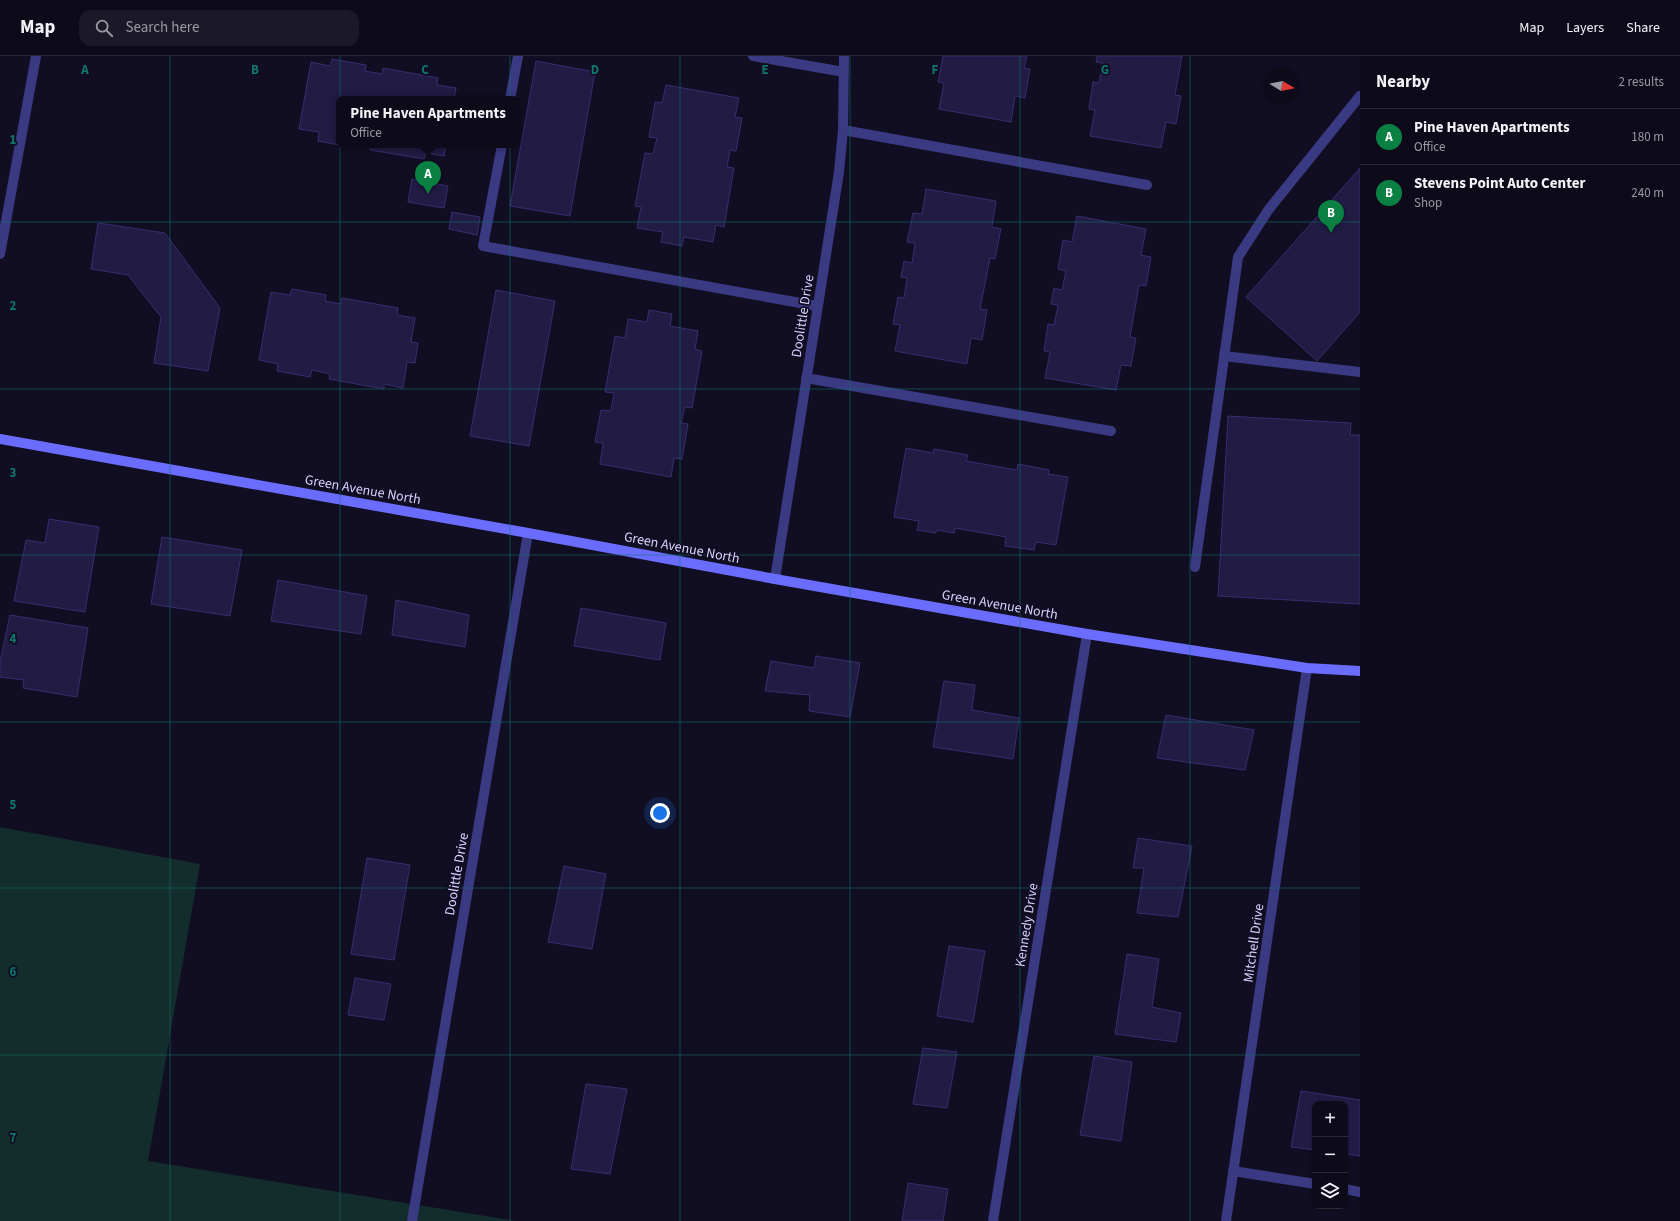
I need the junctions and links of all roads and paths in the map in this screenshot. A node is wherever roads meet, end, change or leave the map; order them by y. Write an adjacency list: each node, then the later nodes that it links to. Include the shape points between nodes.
1 (36, 56): 11 (street)
2 (518, 56): 6 (street)
3 (753, 56): 5 (street)
4 (844, 56): 5 (street, Doolittle Drive)
5 (844, 72): 8 (street, Doolittle Drive)
6 (511, 96)
7 (1360, 96): 13 (street, via 1269,209 1238,257)
8 (843, 130): 10 (street); 12 (street, Doolittle Drive, via 839,172)
9 (501, 148): 12 (street, via 484,246)
10 (1147, 185)
11 (0, 254)
12 (817, 306): 15 (street, Doolittle Drive)
13 (1224, 356): 14 (street); 19 (street)
14 (1360, 372)
15 (806, 378): 16 (street); 20 (street, Doolittle Drive)
16 (1111, 431)
17 (0, 439): 18 (street, Green Avenue North)
18 (528, 533): 20 (street, Green Avenue North); 28 (street, Doolittle Drive)
19 (1196, 567)
20 (775, 579): 21 (street, Green Avenue North)
21 (1087, 634): 22 (street, Green Avenue North); 29 (street, Kennedy Drive)
22 (1307, 668): 23 (street, Green Avenue North); 24 (street, Mitchell Drive)
23 (1360, 671)
24 (1234, 1171): 25 (street); 30 (street, Mitchell Drive)
25 (1312, 1184)
26 (1348, 1190): 27 (street)
27 (1360, 1192)
28 (412, 1221)
29 (993, 1221)
30 (1226, 1221)

